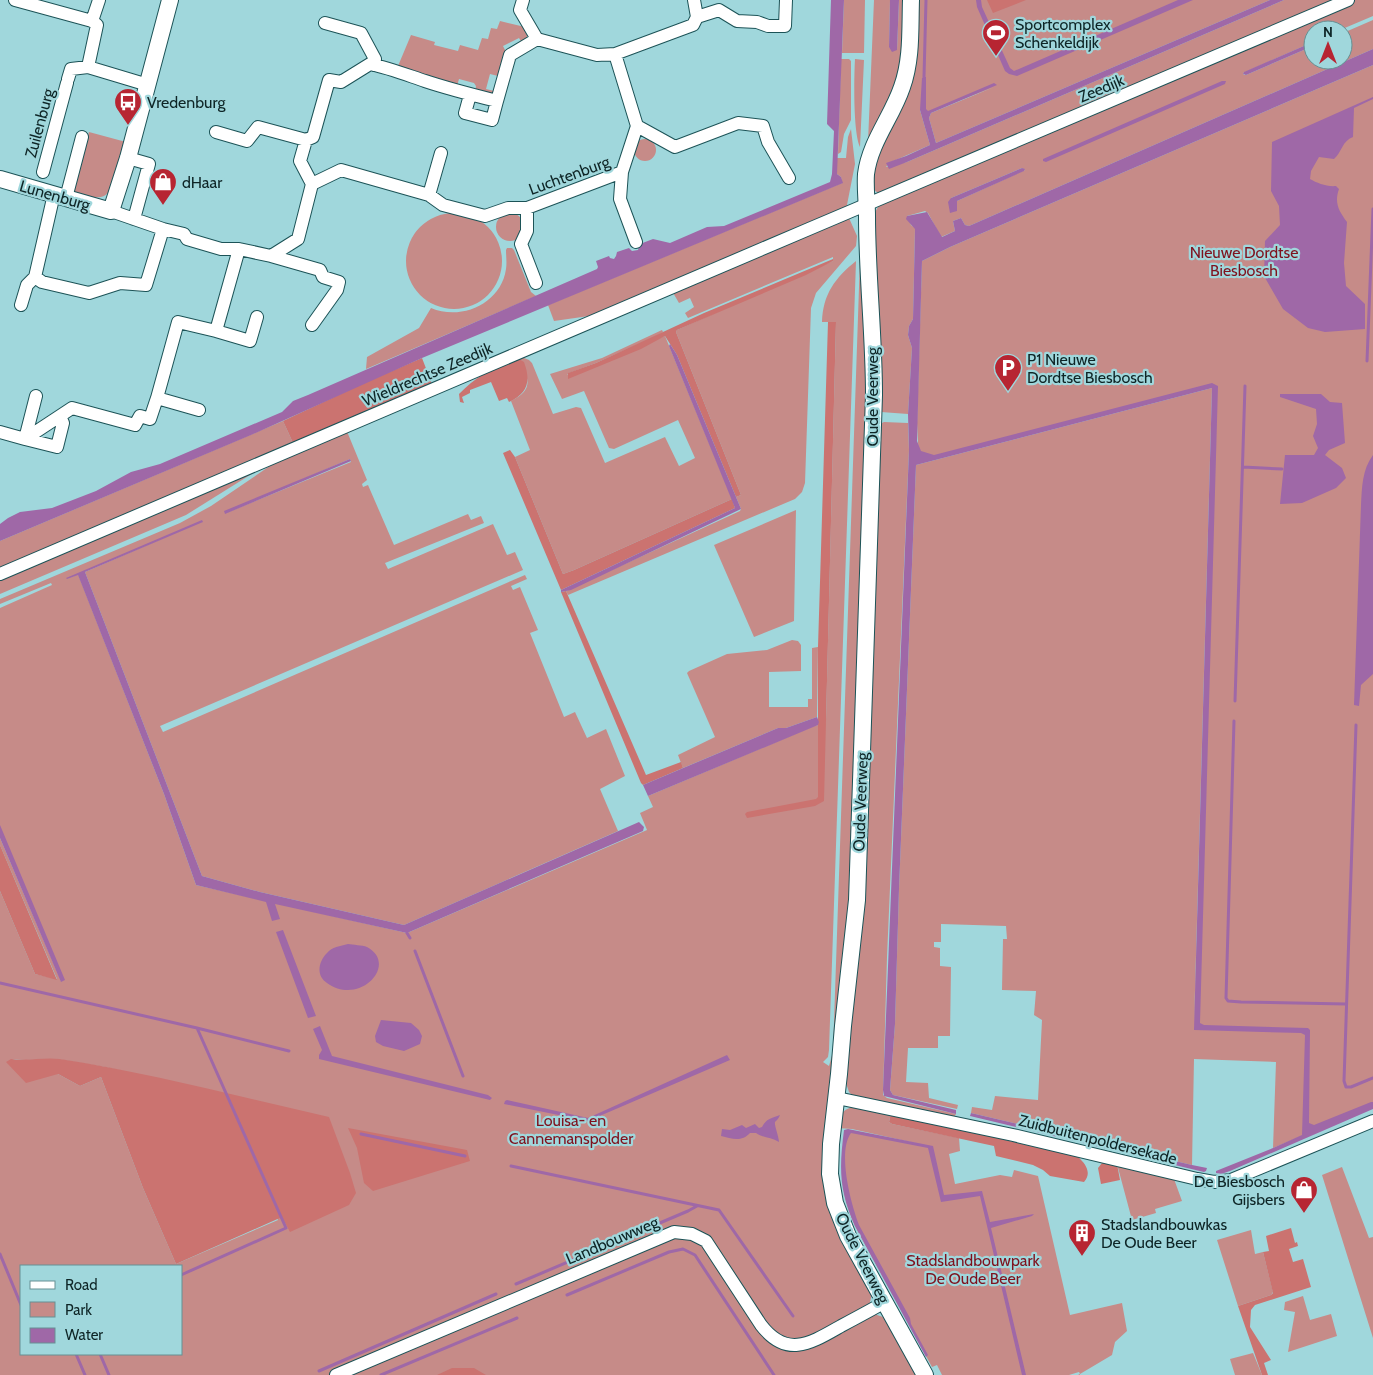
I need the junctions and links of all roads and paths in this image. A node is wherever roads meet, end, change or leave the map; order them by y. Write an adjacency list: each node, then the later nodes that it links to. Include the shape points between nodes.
1 (15, 0): 10 (street)
2 (99, 0): 10 (street)
3 (170, 0): 16 (street)
4 (523, 0): 12 (street, via 520,10)
5 (694, 0): 9 (street)
6 (786, 0): 9 (street, via 785,26 737,22 719,10)
7 (911, 0): 32 (street, Oude Veerweg, via 906,76 870,156 866,176)
8 (1348, 0): 32 (street, Zeedijk)
9 (697, 17): 13 (street, via 693,25)
10 (92, 22): 15 (street, via 97,25)
11 (325, 23): 14 (street, via 361,33 375,59)
12 (537, 39): 13 (street, via 597,55); 18 (street, via 510,55)
13 (615, 54): 19 (street)
14 (374, 65): 17 (street); 22 (street, via 370,64 341,82 329,80 313,136)
15 (88, 67): 16 (street); 25 (street, Zuilenburg, via 71,69)
16 (148, 85): 24 (street)
17 (470, 95): 18 (street); 18 (street, via 466,113 492,120)
18 (497, 101)
19 (637, 126): 26 (street, Luchtenburg); 27 (street, via 675,147 738,123 763,126 768,142)
20 (216, 132): 22 (street, via 247,141 258,127)
21 (82, 136): 31 (street)
22 (306, 140): 29 (street, via 300,160)
23 (440, 153): 30 (street)
24 (128, 158): 34 (street); 35 (street, via 149,164)
25 (43, 172)
26 (622, 172): 33 (street, Luchtenburg); 37 (street, Luchtenburg, via 620,199)
27 (789, 178)
28 (0, 179): 31 (street, Lunenburg)
29 (312, 184): 30 (street, Luchtenburg, via 341,170); 39 (street, via 298,238)
30 (429, 195): 33 (street, Luchtenburg, via 443,205 485,216 508,208)
31 (60, 196): 34 (street, Lunenburg); 40 (street)
32 (867, 206): 52 (street, Wieldrechtse Zeedijk); 53 (street, Oude Veerweg, via 874,395 857,900)
33 (527, 208): 41 (street, Luchtenburg, via 527,231 521,244)
34 (111, 211): 35 (street)
35 (134, 219): 36 (street)
36 (163, 229): 38 (street, via 221,249); 40 (street, via 146,285 120,283 89,293 42,282)
37 (636, 242)
38 (239, 249): 39 (street); 45 (street)
39 (271, 256): 44 (street, via 320,270 323,277 338,282 337,290)
40 (35, 277): 42 (street, via 27,285)
41 (536, 283)
42 (21, 305)
43 (257, 317): 45 (street, via 250,341)
44 (312, 325)
45 (216, 331): 47 (street, via 178,322)
46 (36, 396): 51 (street)
47 (156, 398): 48 (street); 49 (street, via 150,419 140,416 136,425 72,408)
48 (199, 410)
49 (60, 416): 51 (street); 51 (street, via 62,423 57,447)
50 (0, 432): 51 (street)
51 (25, 439)
52 (0, 574)
53 (837, 1098): 54 (street, Zuidbuitenpoldersekade, via 1214,1182 1231,1180); 55 (street, Oude Veerweg, via 830,1162 835,1203 848,1236)
54 (1373, 1121)
55 (886, 1302): 56 (street, Landbouwweg, via 811,1343 783,1343 771,1336 761,1324 711,1246 692,1234 674,1232); 57 (street, Oude Veerweg)
56 (336, 1375)
57 (925, 1375)

